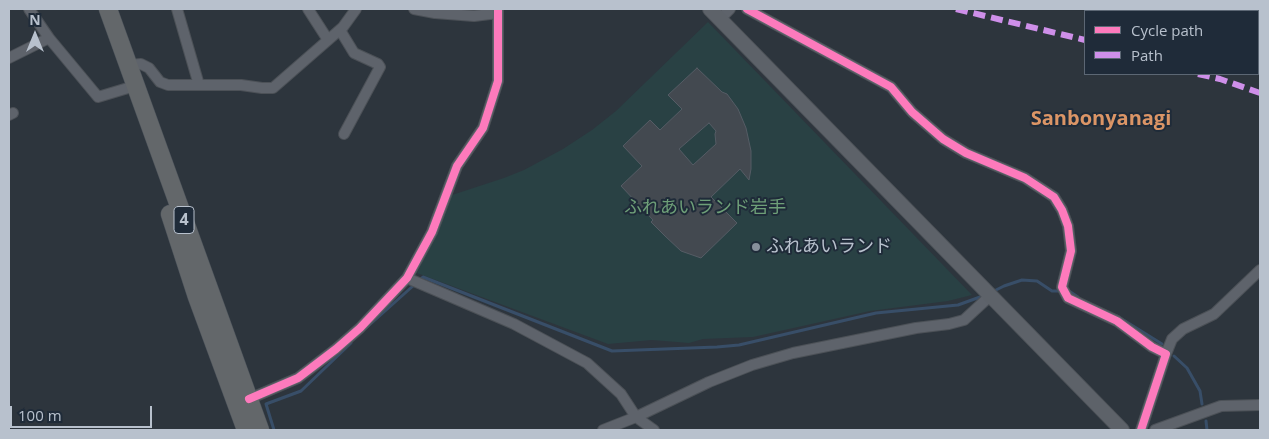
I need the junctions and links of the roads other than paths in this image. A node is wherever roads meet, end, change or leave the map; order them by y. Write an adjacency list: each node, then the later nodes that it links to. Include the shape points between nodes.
1 (29, 9): 12 (street)
2 (98, 9): 17 (highway, 4)
3 (108, 9): 15 (highway, 4)
4 (177, 9): 16 (street)
5 (308, 9): 13 (street)
6 (356, 9): 11 (street)
7 (414, 9): 9 (street, via 435,14 474,16)
8 (747, 9): 22 (street, via 891,87 942,140 1025,178 1054,197 1068,226 1071,251 1062,287 1068,298 1117,321)
9 (498, 11): 20 (street, via 498,81 483,128 457,166 432,232)
10 (720, 12): 21 (street)
11 (340, 30): 13 (street); 18 (street, via 354,53 380,67)
12 (49, 38): 14 (street); 17 (street, via 98,97)
13 (328, 40): 16 (street, via 273,88)
14 (9, 58)
15 (128, 65): 16 (street, via 141,64 149,68 160,82 168,86); 23 (highway, 4)
16 (199, 85)
17 (128, 88): 26 (highway, 4, via 197,297)
18 (344, 134)
19 (1260, 270): 22 (street, via 1214,314 1183,329 1172,339)
20 (409, 278): 23 (street, via 360,328 298,378); 25 (street, via 514,324 587,363 621,394)
21 (990, 296): 25 (street, via 964,320 793,353 752,365); 30 (street)
22 (1166, 354): 31 (street)
23 (249, 399): 27 (highway, 4)
24 (1260, 405): 32 (street, via 1221,406)
25 (636, 417): 28 (street); 29 (street)
26 (246, 430)
27 (260, 430)
28 (603, 430)
29 (654, 430)
30 (1122, 430)
31 (1141, 430)
32 (1155, 430)

